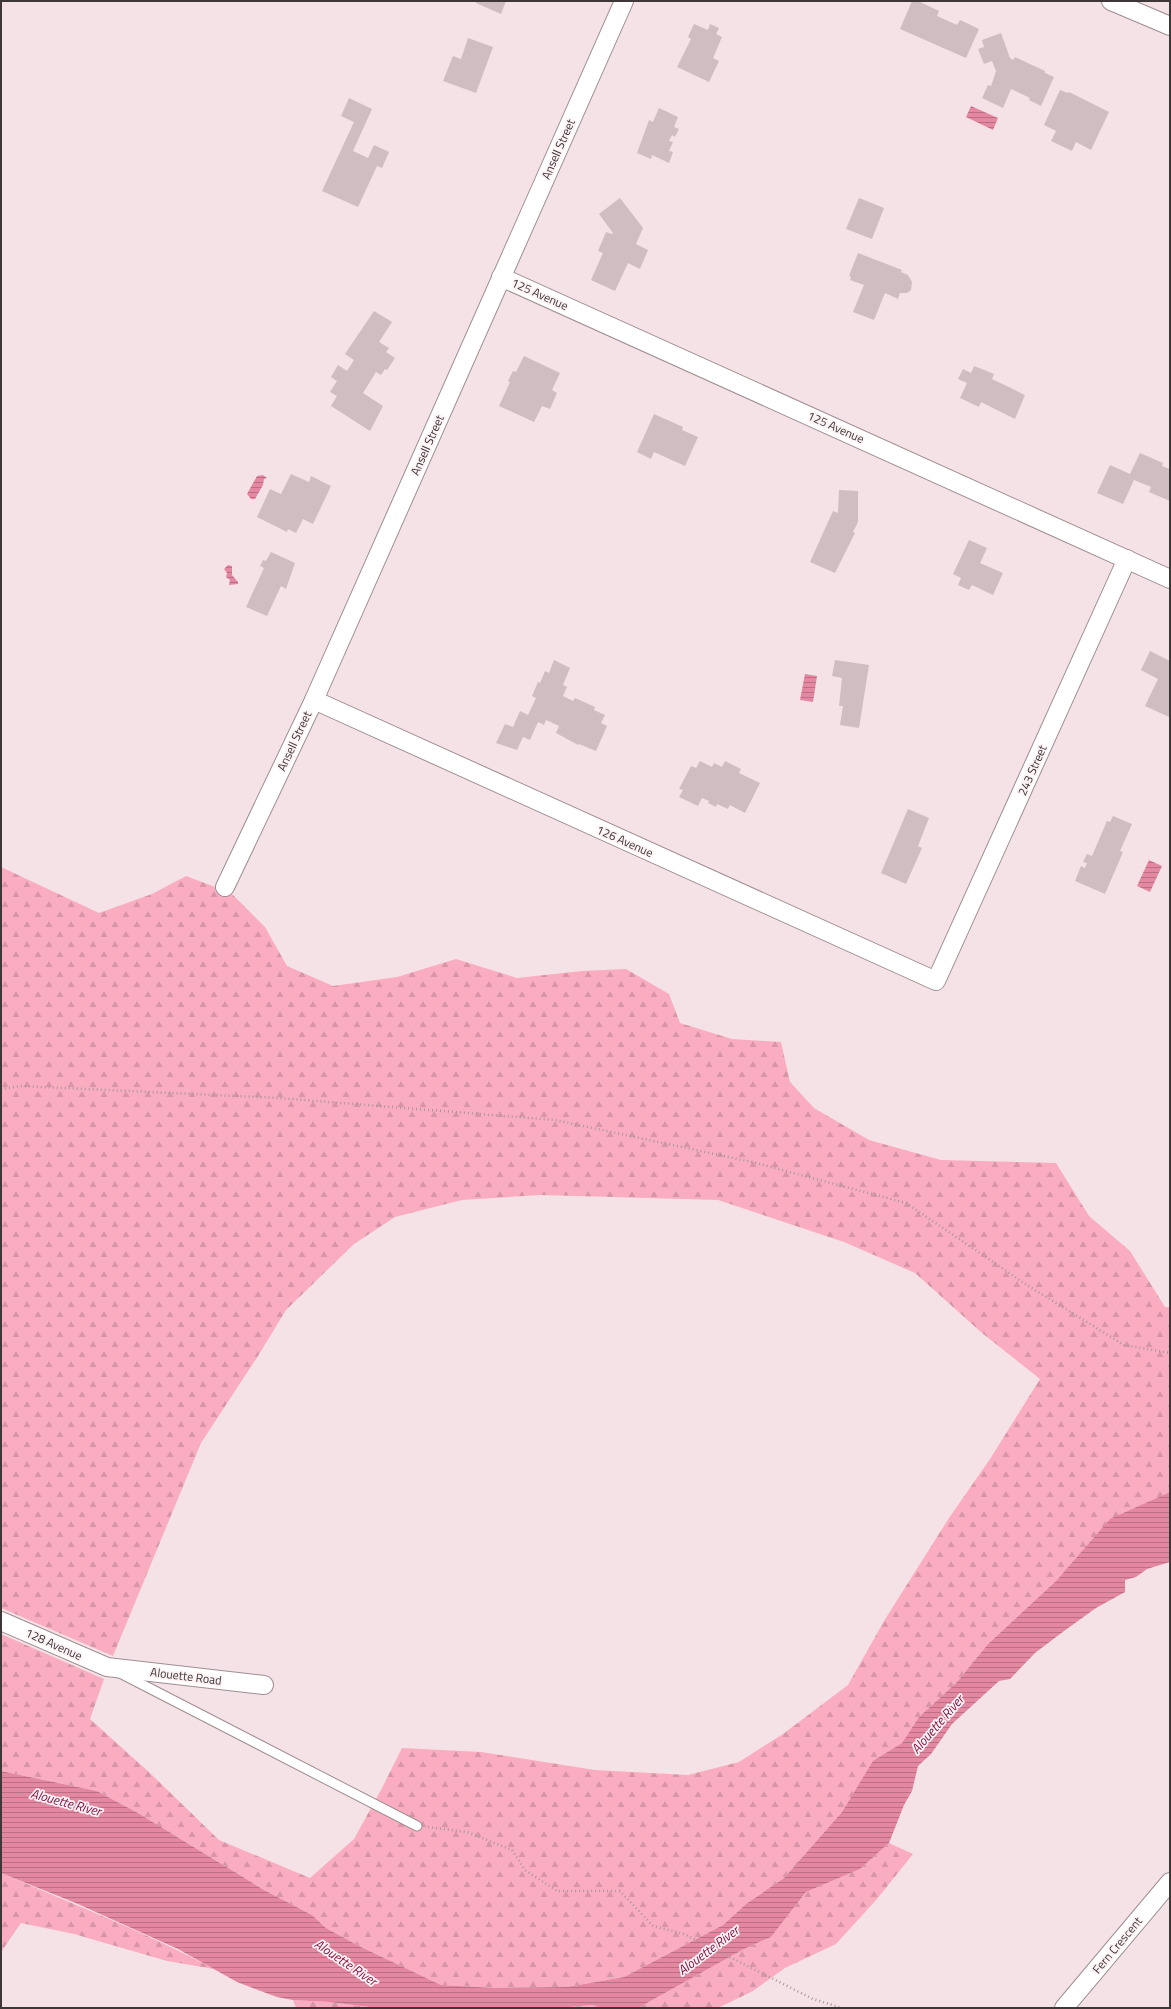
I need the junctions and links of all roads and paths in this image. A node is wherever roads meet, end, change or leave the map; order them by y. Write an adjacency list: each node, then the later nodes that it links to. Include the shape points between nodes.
1 (624, 1): 4 (street, Ansell Street)
2 (1111, 1): 3 (street)
3 (1170, 26)
4 (501, 277): 5 (street, 125 Avenue); 7 (street, Ansell Street)
5 (1127, 558): 6 (street, 125 Avenue); 9 (street, 243 Street)
6 (1170, 579)
7 (314, 700): 8 (street, Ansell Street); 9 (street, 126 Avenue)
8 (225, 887)
9 (936, 981)
10 (1, 1089): 11 (path, via 21,1086 279,1098 555,1120 745,1160 906,1203 1027,1285 1124,1345)
11 (1170, 1353)
12 (1, 1621): 13 (street, 128 Avenue)
13 (107, 1667): 14 (street, Alouette Road); 15 (lane)
14 (264, 1685)
15 (417, 1826): 17 (path, via 467,1832 512,1850 525,1870 556,1891 620,1891 653,1926 684,1934 813,1999)
16 (1170, 1882): 18 (street, Fern Crescent)
17 (842, 2008)
18 (1064, 2008)

